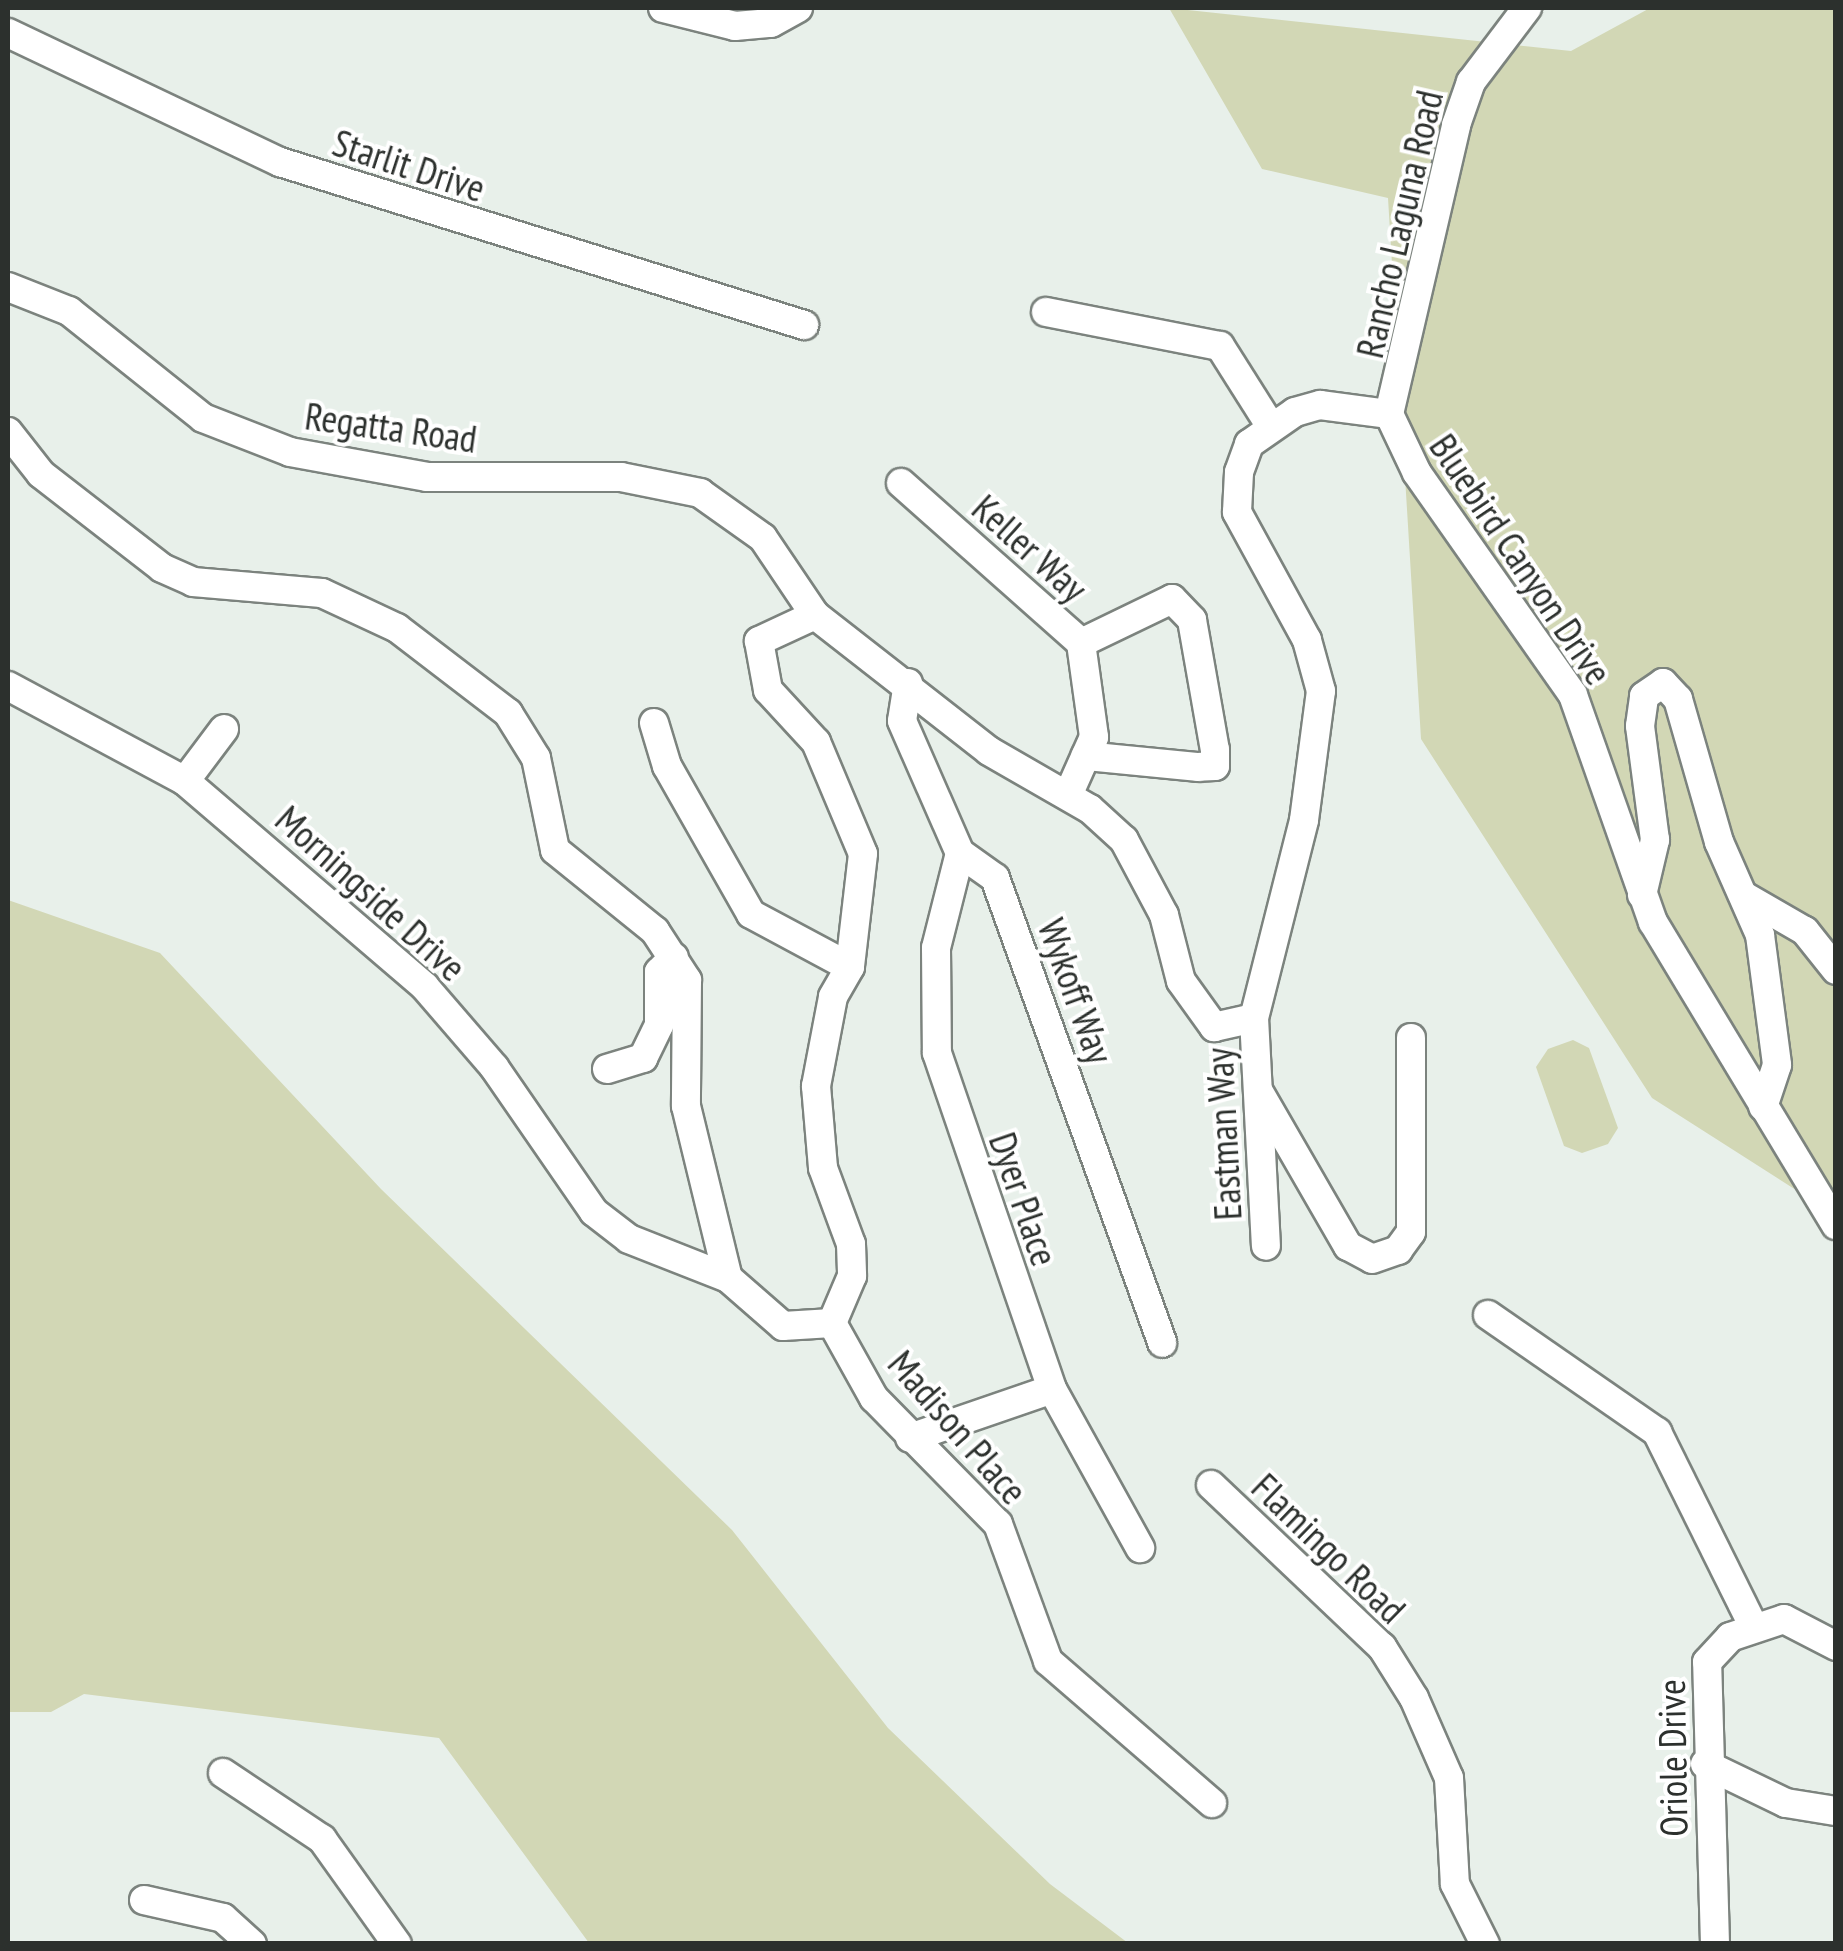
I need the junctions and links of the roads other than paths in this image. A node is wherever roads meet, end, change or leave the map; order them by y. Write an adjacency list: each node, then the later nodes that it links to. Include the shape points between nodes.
1 (662, 8): 2 (street, via 735,26 771,23)
2 (798, 8)
3 (1526, 8): 8 (street, Rancho Laguna Road, via 1471,82 1456,125)
4 (8, 32): 7 (street, Starlit Drive, via 280,162)
5 (8, 288): 12 (street, Regatta Road, via 69,311 203,418 290,452 427,477 622,476 700,493 764,538)
6 (1046, 312): 9 (street, via 1220,346)
7 (804, 325)
8 (1389, 414): 9 (street, Bluebird Canyon Drive, via 1320,405); 22 (street, Bluebird Canyon Drive, via 1417,473 1573,695)
9 (1270, 425): 27 (street, via 1249,444 1237,512 1307,640 1322,691 1304,820)
10 (8, 432): 24 (street, via 41,474 162,568 193,582 289,585 334,598 397,628 508,714 536,758 555,850)
11 (901, 483): 13 (street, Keller Way)
12 (815, 615): 14 (street); 25 (street, via 759,641 768,690 816,742 863,854)
13 (1081, 643): 18 (street, Keller Way, via 1094,737); 18 (street, via 1172,599 1192,620 1215,766)
14 (908, 683): 20 (street, via 990,751); 21 (street, Wykoff Way, via 902,722)
15 (8, 686): 19 (street, Morningside Drive)
16 (654, 723): 25 (street, via 667,766 750,914)
17 (224, 729): 19 (street)
18 (1086, 756): 20 (street, Keller Way)
19 (185, 781): 34 (street, Morningside Drive, via 425,987 494,1067 594,1212 629,1239)
20 (1068, 795): 27 (street, via 1124,840 1150,880 1181,981 1214,1027)
21 (960, 852): 37 (street, Wykoff Way, via 995,878); 38 (street, Dyer Place, via 936,948 930,1021)
22 (1642, 895): 23 (street, via 1655,840 1640,726 1644,696 1663,683 1678,699 1719,842); 31 (street, Bluebird Canyon Drive)
23 (1746, 897): 26 (street, via 1805,930); 31 (street, via 1773,992 1776,1065)
24 (674, 957): 29 (street, via 659,972 659,1025 643,1058); 34 (street, via 687,980 694,1158)
25 (850, 966): 36 (street, via 833,996 816,1086 823,1168 851,1244 852,1276)
26 (1836, 970)
27 (1254, 1018): 30 (street, Eastman Way)
28 (1411, 1038): 30 (street, via 1410,1232 1398,1250 1372,1259 1348,1246)
29 (607, 1069)
30 (1259, 1092): 33 (street, Eastman Way)
31 (1762, 1107): 32 (street, Bluebird Canyon Drive)
32 (1836, 1225)
33 (1266, 1246)
34 (728, 1278): 36 (street, via 783,1326)
35 (1488, 1315): 42 (street, via 1657,1432)
36 (832, 1323): 39 (street, Madison Place, via 874,1398)
37 (1162, 1343)
38 (1052, 1388): 39 (street); 41 (street, Dyer Place)
39 (910, 1438): 46 (street, Madison Place, via 998,1524 1048,1662)
40 (1212, 1485): 51 (street, Flamingo Road, via 1382,1647 1414,1698 1449,1778 1454,1884)
41 (1140, 1548)
42 (1753, 1625): 43 (street, via 1784,1619); 44 (street, Oriole Drive, via 1707,1662)
43 (1836, 1646)
44 (1705, 1764): 47 (street, via 1786,1803); 52 (street, Oriole Drive)
45 (223, 1772): 50 (street, via 322,1839)
46 (1212, 1803)
47 (1836, 1812)
48 (144, 1900): 49 (street, via 223,1918)
49 (252, 1944)
50 (397, 1944)
51 (1486, 1944)
52 (1715, 1944)

